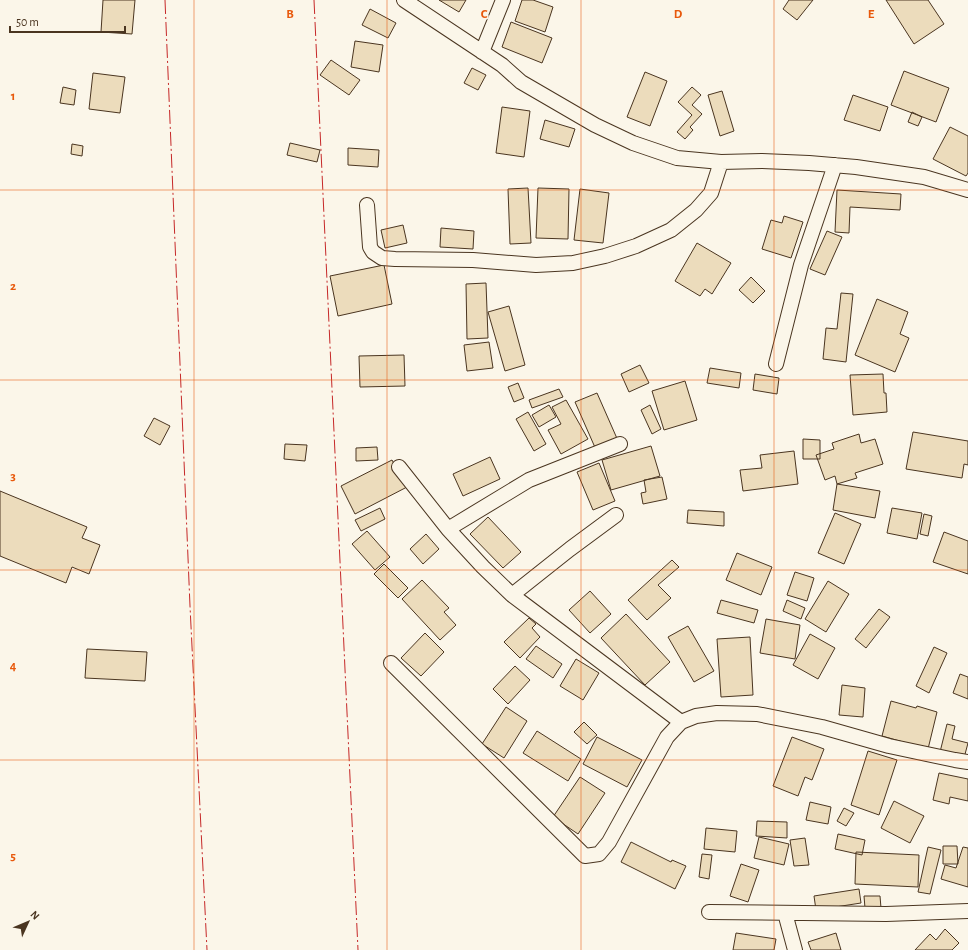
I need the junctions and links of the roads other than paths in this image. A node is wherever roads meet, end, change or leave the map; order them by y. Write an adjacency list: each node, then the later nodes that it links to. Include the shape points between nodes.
1 (404, 0): 3 (street)
2 (503, 0): 3 (street)
3 (482, 52): 4 (street, via 521,82 595,125 633,143 677,158)
4 (721, 162): 5 (street, via 762,161); 7 (street, via 711,193 696,210 671,230 636,246 573,263 536,265 473,260 382,258 370,247)
5 (835, 165): 6 (street, via 924,177); 8 (street, via 801,265)
6 (968, 190)
7 (367, 205)
8 (776, 364)
9 (620, 444): 12 (street, via 529,480)
10 (399, 467): 12 (street)
11 (616, 515): 13 (street)
12 (448, 529): 13 (street, via 482,567)
13 (512, 595): 15 (street)
14 (391, 663): 15 (street, via 585,856 599,854 609,842 667,737)
15 (681, 722): 16 (street, via 696,716 717,713 758,714 822,727 889,746)
16 (968, 762)
17 (709, 912): 19 (street)
18 (968, 912): 19 (street)
19 (785, 913): 20 (street)
20 (795, 950)

